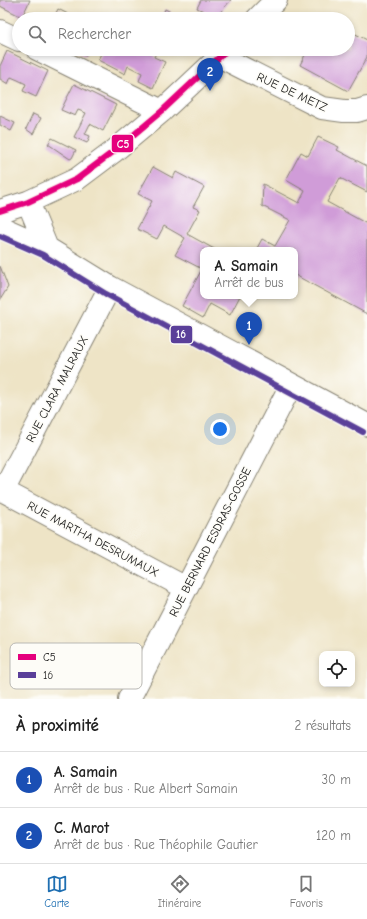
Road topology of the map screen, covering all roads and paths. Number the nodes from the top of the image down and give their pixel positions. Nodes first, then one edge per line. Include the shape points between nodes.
1 (276, 0) edge
2 (264, 12) edge
3 (0, 31) edge
4 (12, 37) edge
5 (51, 56) edge
6 (221, 56) edge
7 (229, 56) edge
8 (367, 108) edge
9 (162, 111) junction
10 (28, 202) junction
11 (0, 211) edge
12 (0, 227) edge
13 (46, 248) junction
14 (110, 287) junction
15 (291, 385) junction
16 (367, 425) edge
17 (2, 490) edge
18 (186, 588) junction
19 (142, 674) edge
20 (134, 689) edge
21 (129, 699) edge

1 - 2 street
3 - 4 street
5 - 9 street
6 - 9 street
7 - 8 street, RUE DE METZ via 322,108 344,111
9 - 10 street via 77,179
10 - 11 street
10 - 13 street
12 - 13 street
13 - 14 street
14 - 15 street
14 - 17 street, RUE CLARA MALRAUX
15 - 16 street
15 - 18 street, RUE BERNARD ESDRAS-GOSSE
17 - 18 street, RUE MARTHA DESRUMAUX
18 - 19 street, RUE BERNARD ESDRAS-GOSSE
20 - 21 street, RUE BERNARD ESDRAS-GOSSE

